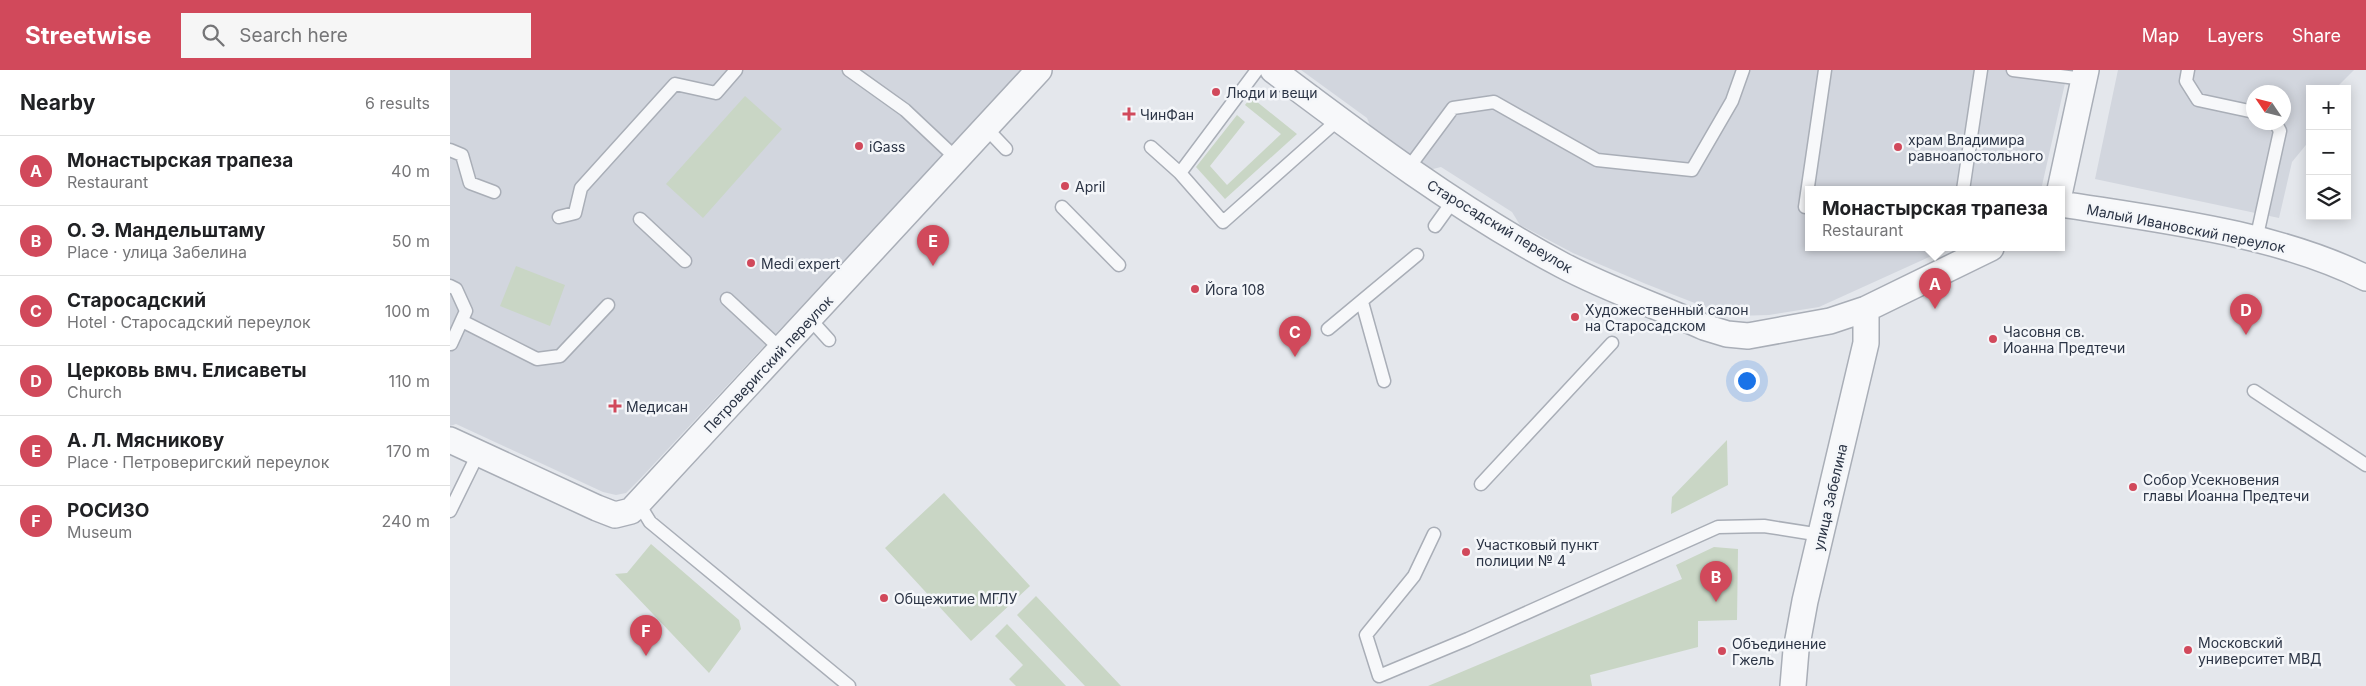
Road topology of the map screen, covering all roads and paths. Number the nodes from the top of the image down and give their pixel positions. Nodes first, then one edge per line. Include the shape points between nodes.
1 (736, 70) edge
2 (849, 70) edge
3 (1039, 70) edge
4 (1257, 70) edge
5 (1273, 70) edge
6 (1743, 70) edge
7 (1825, 70) edge
8 (1981, 70) edge
9 (2013, 70) edge
10 (2188, 70) edge
11 (2085, 75) edge
12 (2246, 110) edge
13 (1339, 119) junction
14 (986, 128) junction
15 (2279, 130) edge
16 (1151, 147) dead end
17 (1006, 149) dead end
18 (450, 150) edge
19 (957, 159) junction
20 (1407, 170) junction
21 (1180, 173) junction
22 (1808, 186) edge
23 (1963, 186) edge
24 (2061, 186) edge
25 (494, 192) dead end
26 (1453, 200) junction
27 (2065, 205) edge
28 (1062, 207) dead end
29 (559, 217) dead end
30 (640, 219) dead end
31 (1435, 226) dead end
32 (2256, 240) junction
33 (1985, 251) edge
34 (1416, 255) dead end
35 (685, 261) dead end
36 (1119, 265) dead end
37 (2366, 278) edge
38 (450, 286) edge
39 (727, 299) dead end
40 (1362, 302) junction
41 (608, 305) dead end
42 (1866, 309) junction
43 (810, 320) junction
44 (462, 321) junction
45 (1328, 329) dead end
46 (829, 340) dead end
47 (452, 344) dead end
48 (1612, 344) dead end
49 (782, 350) junction
50 (1384, 381) dead end
51 (2254, 391) dead end
52 (459, 449) edge
53 (2366, 465) edge
54 (1481, 484) dead end
55 (639, 504) junction
56 (450, 511) edge
57 (1434, 534) dead end
58 (1821, 535) junction
59 (849, 686) edge
60 (1793, 686) edge

1 - 29 lane via 716,93 675,84 581,188 575,213
2 - 19 lane via 904,110
3 - 14 street, Петроверигский переулок
4 - 21 lane
5 - 13 street, Старосадский переулок
6 - 20 lane via 1732,101 1692,170 1597,160 1494,102 1453,108
7 - 22 lane
8 - 23 lane
9 - 11 lane
10 - 12 lane via 2186,81 2198,100
11 - 24 street
13 - 20 street, Старосадский переулок
13 - 21 lane via 1223,222
14 - 17 lane
14 - 19 street, Петроверигский переулок
15 - 32 lane
16 - 21 lane
18 - 25 lane via 462,155 470,183
19 - 43 street, Петроверигский переулок
20 - 26 street, Старосадский переулок
26 - 31 lane
26 - 42 street, Старосадский переулок via 1564,266 1727,334 1748,336 1774,332 1830,321
27 - 32 street, Малый Ивановский переулок
28 - 36 lane
30 - 35 lane
32 - 37 street, Малый Ивановский переулок via 2312,255
33 - 42 street
34 - 40 lane
38 - 44 lane via 456,288 466,312
39 - 49 lane
40 - 45 lane
40 - 50 lane
41 - 44 lane via 560,356 537,359
42 - 58 street, улица Забелина via 1866,342
43 - 46 lane
43 - 49 street, Петроверигский переулок
44 - 47 lane
48 - 54 lane
49 - 55 street, Петроверигский переулок
51 - 53 lane
52 - 55 street, Петроверигский переулок via 615,515 631,511
52 - 56 lane
55 - 59 lane via 650,522
57 - 58 lane via 1414,576 1366,636 1379,676 1718,527 1764,526
58 - 60 street, улица Забелина via 1805,601

